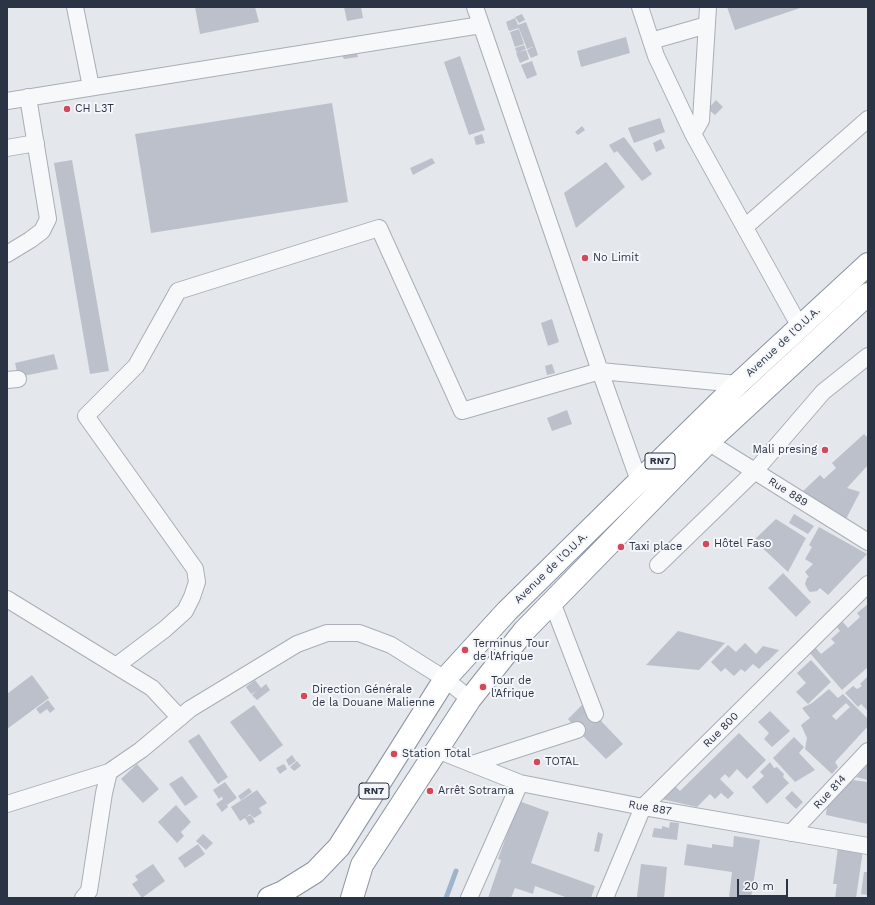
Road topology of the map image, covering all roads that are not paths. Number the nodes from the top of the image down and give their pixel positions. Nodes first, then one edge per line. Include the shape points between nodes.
1 (76, 7) edge
2 (475, 7) edge
3 (640, 7) edge
4 (708, 7) edge
5 (481, 25) junction
6 (707, 25) junction
7 (651, 41) junction
8 (91, 87) junction
9 (28, 97) junction
10 (7, 101) edge
11 (868, 119) edge
12 (692, 134) junction
13 (36, 143) junction
14 (7, 148) edge
15 (745, 227) junction
16 (7, 254) edge
17 (868, 264) edge
18 (868, 294) edge
19 (800, 327) junction
20 (868, 356) edge
21 (600, 371) junction
22 (738, 384) junction
23 (708, 442) junction
24 (755, 471) junction
25 (639, 481) junction
26 (868, 542) edge
27 (658, 565) dead end
28 (868, 584) edge
29 (7, 599) edge
30 (552, 602) junction
31 (116, 666) junction
32 (445, 679) junction
33 (470, 699) junction
34 (594, 714) dead end
35 (180, 718) junction
36 (577, 730) tunnel mouth
37 (437, 750) junction
38 (868, 751) edge
39 (472, 764) junction
40 (109, 772) junction
41 (520, 783) junction
42 (7, 804) edge
43 (644, 807) junction
44 (791, 833) junction
45 (868, 846) edge
46 (83, 898) edge
47 (269, 898) edge
48 (352, 898) edge
49 (469, 898) edge
50 (604, 898) edge

1 - 8 street
2 - 5 street
3 - 7 street
4 - 6 street
5 - 8 street
5 - 21 street
6 - 7 street
6 - 12 street via 701,120
7 - 12 street
8 - 9 street
9 - 10 street
9 - 13 street
11 - 15 street
12 - 15 street
13 - 14 street
13 - 16 street via 48,219 42,231
15 - 19 street
17 - 19 highway, Avenue de l'O.U.A. / RN7
18 - 23 highway, Avenue de l'O.U.A. / RN7
19 - 22 highway, Avenue de l'O.U.A. / RN7
20 - 24 street via 823,392
21 - 22 street
21 - 25 street
21 - 31 street via 462,411 379,228 178,291 136,366 86,416 195,569 197,582 184,611 165,629
22 - 25 highway, Avenue de l'O.U.A. / RN7
23 - 24 street, Rue 889
23 - 30 highway, Avenue de l'O.U.A. / RN7
24 - 26 street, Rue 889
24 - 27 street
25 - 32 highway, Avenue de l'O.U.A. / RN7 via 507,611
28 - 43 street, Rue 800
29 - 31 street
30 - 33 highway, Avenue de l'O.U.A. / RN7 via 524,631
30 - 34 street
31 - 35 street via 152,688
32 - 33 street
32 - 35 street via 385,642 359,633 327,633 297,644 190,709
32 - 47 highway, Avenue de l'O.U.A. / RN7 via 339,847 315,872
33 - 37 highway, Avenue de l'O.U.A. / RN7
35 - 40 street
36 - 39 street
37 - 39 street, Rue 887
37 - 48 highway, Avenue de l'O.U.A. / RN7 via 362,865
38 - 44 street, Rue 814
39 - 41 street, Rue 887
40 - 42 street
40 - 46 street via 89,891
41 - 43 street, Rue 887
41 - 49 street
43 - 44 street, Rue 887
43 - 50 street, Rue 800
44 - 45 street, Rue 887

